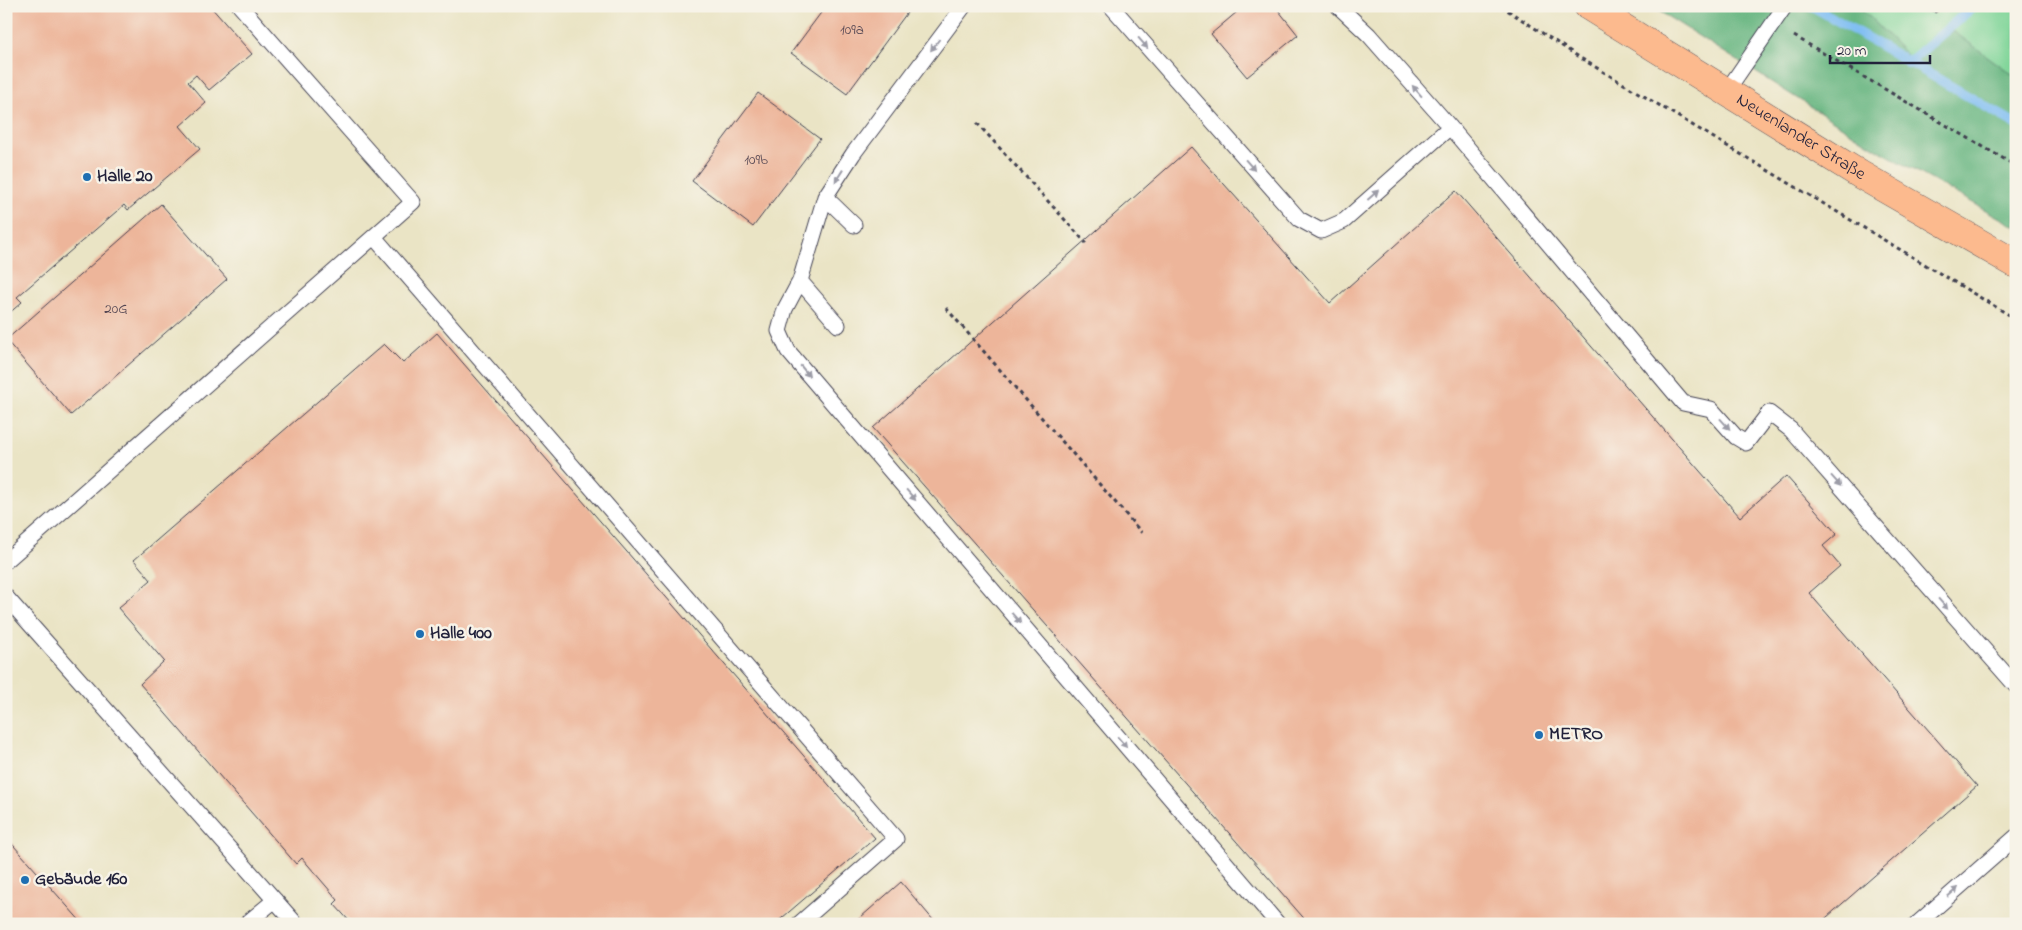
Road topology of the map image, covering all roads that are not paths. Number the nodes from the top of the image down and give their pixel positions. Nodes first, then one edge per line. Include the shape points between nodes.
1 (240, 6) edge
2 (964, 6) edge
3 (1111, 6) edge
4 (1338, 6) edge
5 (1588, 6) edge
6 (1785, 6) edge
7 (1726, 92) junction
8 (1450, 127) junction
9 (825, 198) junction
10 (854, 225) dead end
11 (374, 237) junction
12 (2016, 264) edge
13 (800, 281) junction
14 (838, 325) dead end
15 (6, 561) edge
16 (6, 597) edge
17 (2016, 686) edge
18 (2016, 837) edge
19 (275, 900) junction
20 (246, 924) edge
21 (296, 924) edge
22 (800, 924) edge
23 (1278, 924) edge
24 (1917, 924) edge

1 - 11 lane via 413,202
2 -> 9 lane via 853,154
3 -> 8 lane via 1299,219 1321,231 1344,221
8 -> 4 lane via 1369,35
5 - 7 main road, Neuenlander Straße
6 - 7 lane
7 - 12 main road, Neuenlander Straße via 1861,175
8 -> 17 lane via 1683,403 1711,409 1736,437 1746,443 1769,413 1791,430
9 - 10 lane
9 - 13 lane
11 - 15 lane
11 - 22 lane via 896,839
13 - 14 lane
13 -> 23 lane via 785,309 779,331 788,351
16 - 19 lane
24 -> 18 lane
19 - 20 lane
19 - 21 lane

